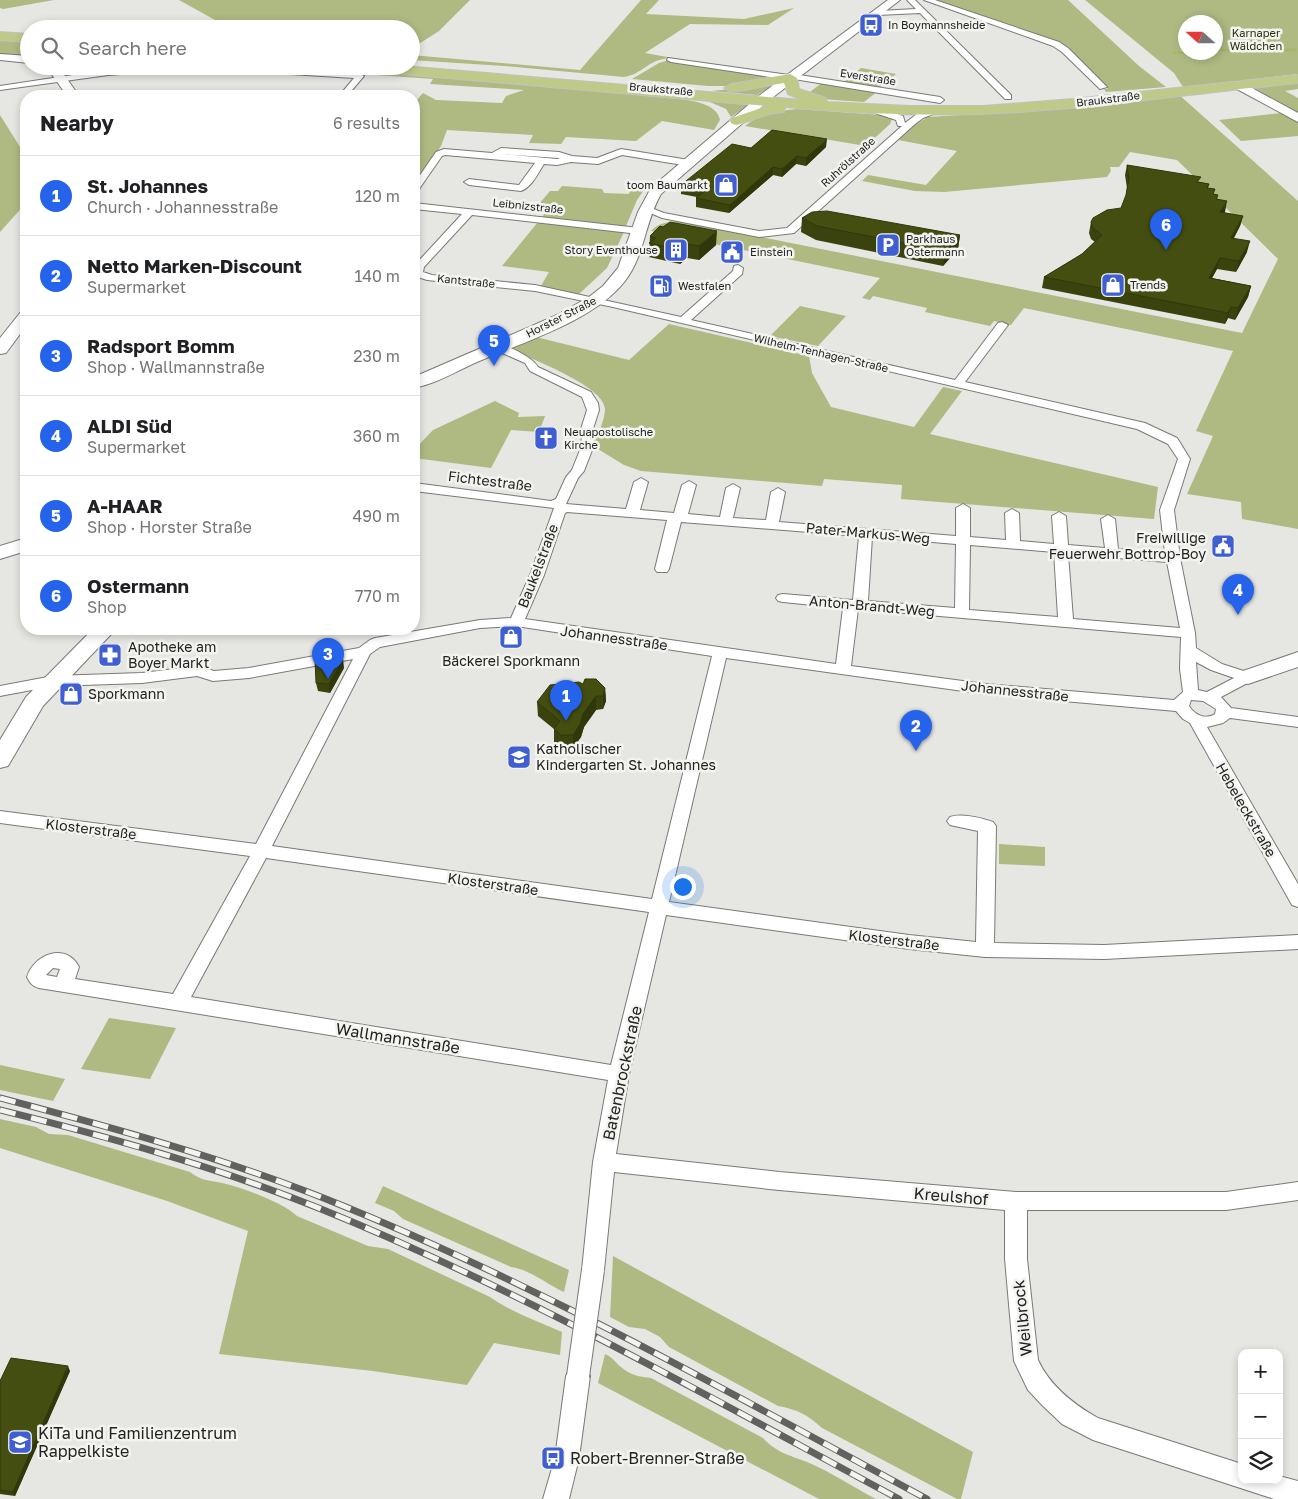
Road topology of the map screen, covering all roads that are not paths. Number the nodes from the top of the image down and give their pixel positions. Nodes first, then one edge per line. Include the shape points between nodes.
1 (895, 0) edge
2 (911, 0) edge
3 (928, 0) edge
4 (941, 4) junction
5 (919, 10) junction
6 (878, 13) junction
7 (0, 31) edge
8 (20, 33) edge
9 (0, 36) edge
10 (20, 37) edge
11 (0, 57) edge
12 (20, 59) edge
13 (671, 60) dead end
14 (420, 68) edge
15 (420, 71) edge
16 (1298, 74) edge
17 (58, 75) edge
18 (94, 75) edge
19 (342, 75) edge
20 (791, 77) junction
21 (60, 79) junction
22 (1298, 79) edge
23 (1239, 84) junction
24 (1104, 87) dead end
25 (0, 88) edge
26 (68, 90) edge
27 (348, 90) edge
28 (668, 91) junction
29 (1008, 97) dead end
30 (762, 99) junction
31 (830, 105) junction
32 (931, 107) junction
33 (875, 110) junction
34 (729, 115) junction
35 (1298, 118) edge
36 (900, 124) junction
37 (724, 133) joint
38 (494, 156) junction
39 (571, 159) junction
40 (541, 161) junction
41 (689, 162) junction
42 (420, 181) edge
43 (469, 182) dead end
44 (420, 207) edge
45 (646, 209) junction
46 (470, 212) junction
47 (676, 217) junction
48 (640, 228) junction
49 (778, 233) junction
50 (420, 265) edge
51 (738, 268) dead end
52 (420, 274) edge
53 (596, 300) junction
54 (683, 322) junction
55 (20, 324) edge
56 (1002, 325) dead end
57 (497, 347) junction
58 (0, 349) edge
59 (420, 380) edge
60 (958, 384) junction
61 (641, 482) dead end
62 (688, 485) dead end
63 (734, 488) dead end
64 (420, 489) edge
65 (778, 492) dead end
66 (561, 505) junction
67 (964, 508) dead end
68 (632, 513) junction
69 (1012, 513) dead end
70 (1059, 516) dead end
71 (677, 517) junction
72 (1108, 519) dead end
73 (726, 521) junction
74 (772, 524) junction
75 (866, 533) junction
76 (963, 541) junction
77 (1012, 545) junction
78 (20, 546) edge
79 (1061, 549) junction
80 (0, 553) edge
81 (1112, 553) junction
82 (1173, 558) junction
83 (662, 569) dead end
84 (783, 598) dead end
85 (855, 604) junction
86 (962, 614) junction
87 (516, 622) junction
88 (1066, 622) junction
89 (1188, 633) junction
90 (99, 635) edge
91 (419, 635) edge
92 (420, 635) edge
93 (1188, 649) junction
94 (364, 652) junction
95 (720, 653) junction
96 (1298, 659) edge
97 (843, 670) junction
98 (1248, 677) junction
99 (53, 682) junction
100 (0, 691) edge
101 (1209, 697) junction
102 (1186, 701) junction
103 (1224, 712) junction
104 (329, 719) joint
105 (1197, 720) junction
106 (1298, 722) edge
107 (0, 760) edge
108 (0, 817) edge
109 (956, 820) dead end
110 (261, 851) junction
111 (1298, 900) edge
112 (660, 908) junction
113 (1298, 942) edge
114 (985, 950) junction
115 (64, 985) dead end
116 (178, 1002) junction
117 (619, 1074) junction
118 (604, 1162) junction
119 (1298, 1191) edge
120 (1016, 1201) junction
121 (593, 1270) joint
122 (578, 1376) joint
123 (1238, 1476) edge
124 (1266, 1484) edge
125 (1298, 1494) edge
126 (556, 1499) edge

1 - 6 main road
2 - 5 street
3 - 4 street
4 - 5 street
4 - 24 street via 1056,44
5 - 6 street
5 - 29 street
6 - 20 main road
7 - 8 main road
9 - 10 main road
11 - 12 main road
13 - 20 street
14 - 28 main road, Braukstraße
15 - 28 main road, Braukstraße
16 - 32 main road, Braukstraße via 1055,101
17 - 21 main road
18 - 21 street
19 - 27 street via 360,76
20 - 28 main road via 732,88
20 - 30 main road
20 - 31 main road via 793,91
20 - 32 street, Everstraße
21 - 25 street
21 - 26 main road
22 - 23 main road, Braukstraße
23 - 32 main road, Braukstraße via 1068,104
23 - 35 main road
28 - 30 main road, Braukstraße
28 - 34 main road via 707,102
30 - 31 main road, Braukstraße
30 - 34 main road
31 - 32 main road, Braukstraße
31 - 33 main road, Braukstraße
31 - 34 main road
32 - 33 main road, Braukstraße
32 - 36 street
32 - 49 street, Ruhrölstraße via 790,231
33 - 36 street, Braukstraße via 896,115
34 - 37 main road
36 - 49 street, Ruhrölstraße
37 - 41 main road, Horster Straße
38 - 39 street via 501,151 559,155
38 - 40 street
38 - 42 street via 444,152 439,154
39 - 40 street
39 - 41 street via 598,160 621,152
40 - 43 street via 521,188
41 - 45 main road, Horster Straße via 656,191
44 - 46 street, Leibnizstraße
45 - 47 street, Ruhrölstraße
45 - 48 main road, Horster Straße
45 - 49 street
46 - 48 street, Leibnizstraße
46 - 50 street, Kantstraße
47 - 48 street, Ruhrölstraße
47 - 49 street, Ruhrölstraße via 759,234
48 - 53 main road, Horster Straße via 621,276
51 - 54 street via 738,272
52 - 53 street, Kantstraße via 535,288
53 - 54 street, Wilhelm-Tenhagen-Straße
53 - 57 main road, Horster Straße
54 - 60 street, Wilhelm-Tenhagen-Straße
55 - 58 main road
56 - 60 street
57 - 59 main road, Horster Straße
57 - 66 street, Baukelstraße via 529,361 534,369 587,395 592,403 587,429 588,445
60 - 82 street, Wilhelm-Tenhagen-Straße via 1141,426 1173,441 1184,459 1168,510
61 - 68 street
62 - 71 street
63 - 73 street
64 - 66 street, Fichtestraße
65 - 74 street
66 - 68 street, Pater-Markus-Weg
66 - 87 street, Baukelstraße via 537,575
67 - 76 street
68 - 71 street, Pater-Markus-Weg
69 - 77 street
70 - 79 street
71 - 73 street, Pater-Markus-Weg
71 - 83 street
72 - 81 street
73 - 74 street, Pater-Markus-Weg
74 - 75 street, Pater-Markus-Weg
75 - 76 street, Pater-Markus-Weg
75 - 85 street
76 - 77 street, Pater-Markus-Weg
76 - 86 street
77 - 79 street, Pater-Markus-Weg
78 - 80 main road
79 - 81 street, Pater-Markus-Weg
79 - 88 street
81 - 82 street, Pater-Markus-Weg
82 - 89 street, Wilhelm-Tenhagen-Straße
84 - 85 street, Anton-Brandt-Weg
85 - 86 street, Anton-Brandt-Weg
85 - 97 street
86 - 88 street, Anton-Brandt-Weg
87 - 92 street, Johannesstraße via 480,624
87 - 95 street, Johannesstraße
88 - 89 street, Anton-Brandt-Weg
89 - 93 street, Wilhelm-Tenhagen-Straße
90 - 99 main road
91 - 94 street, Johannesstraße via 375,643
93 - 98 street via 1218,669
93 - 102 street, Wilhelm-Tenhagen-Straße
94 - 99 street, Johannesstraße via 249,673 213,676 198,671 142,678
94 - 104 street
95 - 97 street, Johannesstraße
95 - 112 street, Batenbrockstraße
96 - 98 main road
97 - 102 street, Johannesstraße via 1004,692
98 - 101 street
99 - 100 street, Johannesstraße
99 - 107 main road via 34,702
101 - 102 street, Johannesstraße
101 - 103 street via 1222,706
102 - 105 street via 1188,716
103 - 105 street via 1215,721
103 - 106 street
104 - 110 street
105 - 111 street, Hebeleckstraße
108 - 110 street, Klosterstraße
109 - 114 street via 987,826
110 - 112 street, Klosterstraße
110 - 116 street
112 - 114 street, Klosterstraße via 918,944
112 - 117 street, Batenbrockstraße
113 - 114 street, Klosterstraße via 1137,950
115 - 116 street, Wallmannstraße
116 - 117 street, Wallmannstraße
117 - 118 street, Batenbrockstraße
118 - 120 street, Kreulshof via 778,1181
118 - 121 street, Batenbrockstraße
119 - 120 street, Kreulshof via 1226,1201
120 - 123 street, Weilbrock via 1016,1258 1026,1361 1036,1382 1071,1416 1093,1428
121 - 122 street, Batenbrockstraße, bridge
122 - 126 street, Batenbrockstraße via 567,1458
124 - 125 street

